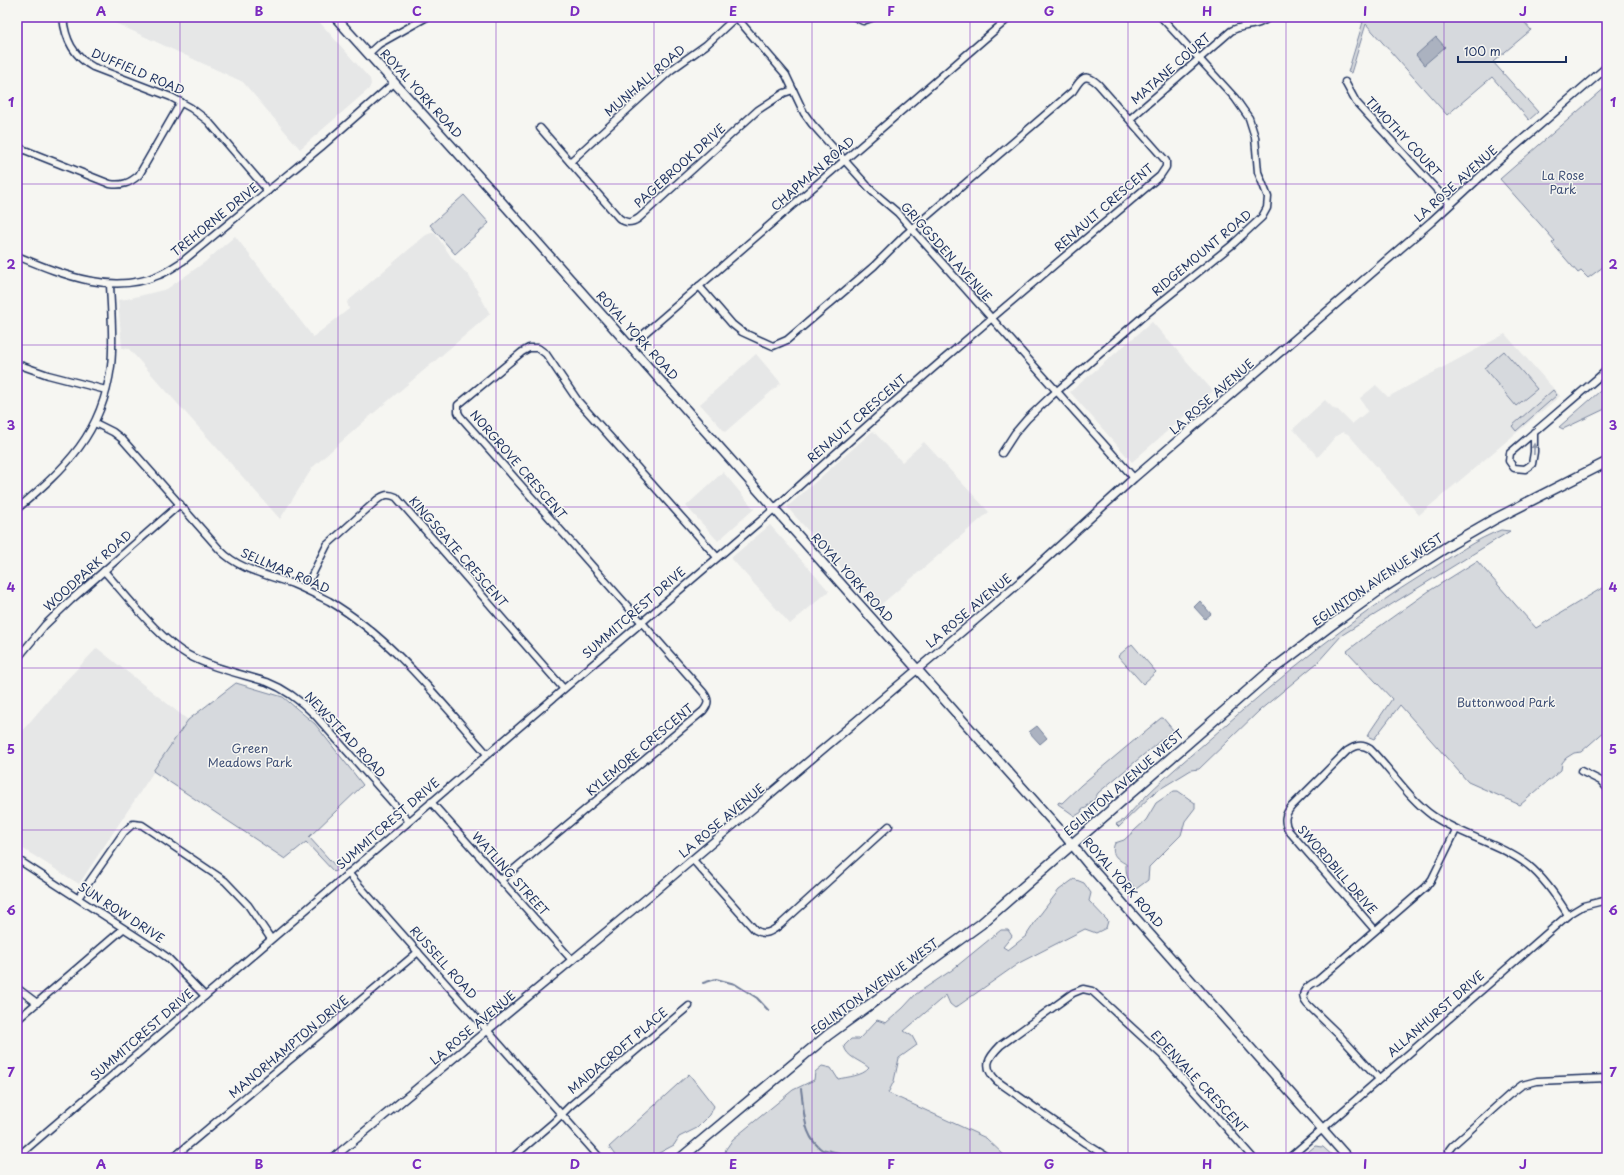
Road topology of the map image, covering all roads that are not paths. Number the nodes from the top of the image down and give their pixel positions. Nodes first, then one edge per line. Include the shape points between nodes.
1 (63, 17) edge
2 (335, 17) edge
3 (427, 17) edge
4 (736, 17) edge
5 (855, 17) edge
6 (874, 17) edge
7 (1010, 17) edge
8 (1161, 17) edge
9 (1269, 17) edge
10 (368, 54) junction
11 (1199, 59) junction
12 (1607, 67) edge
13 (1345, 82) dead end
14 (394, 83) junction
15 (793, 90) junction
16 (181, 102) junction
17 (1130, 119) junction
18 (540, 128) dead end
19 (17, 147) edge
20 (844, 160) junction
21 (570, 162) junction
22 (268, 191) junction
23 (1450, 204) junction
24 (912, 229) junction
25 (17, 256) edge
26 (110, 284) junction
27 (699, 286) junction
28 (992, 319) junction
29 (630, 346) junction
30 (17, 364) edge
31 (1607, 370) edge
32 (106, 390) junction
33 (1056, 392) junction
34 (95, 423) junction
35 (1534, 432) junction
36 (1002, 453) dead end
37 (1607, 462) edge
38 (1134, 478) junction
39 (180, 504) junction
40 (18, 507) edge
41 (774, 508) junction
42 (717, 557) junction
43 (104, 570) junction
44 (304, 589) junction
45 (641, 621) junction
46 (17, 659) edge
47 (917, 670) junction
48 (563, 688) junction
49 (486, 754) junction
50 (1581, 771) dead end
51 (1607, 788) edge
52 (431, 802) junction
53 (408, 820) junction
54 (889, 826) dead end
55 (1456, 830) junction
56 (1072, 844) junction
57 (17, 859) edge
58 (692, 860) junction
59 (348, 873) junction
60 (502, 880) junction
61 (78, 898) junction
62 (1607, 900) edge
63 (1568, 915) junction
64 (123, 929) junction
65 (1375, 930) junction
66 (271, 939) junction
67 (418, 952) junction
68 (572, 960) junction
69 (17, 988) edge
70 (205, 996) junction
71 (37, 1003) junction
72 (689, 1006) dead end
73 (17, 1020) edge
74 (488, 1030) junction
75 (1607, 1078) edge
76 (1378, 1079) junction
77 (563, 1114) junction
78 (1322, 1128) junction
79 (17, 1156) edge
80 (173, 1158) edge
81 (333, 1158) edge
82 (512, 1158) edge
83 (600, 1158) edge
84 (681, 1158) edge
85 (1109, 1158) edge
86 (1253, 1158) edge
87 (1289, 1158) edge
88 (1348, 1158) edge
89 (1450, 1158) edge

1 - 16 street, DUFFIELD ROAD via 68,42 83,61
2 - 10 main road, ROYAL YORK ROAD
3 - 10 street via 379,44
4 - 15 street, GRIGGSDEN AVENUE via 786,75
4 - 21 street, MUNHALL ROAD via 706,45 671,70
5 - 6 street via 863,21
7 - 20 street, CHAPMAN ROAD
8 - 11 street, RIDGEMOUNT ROAD
9 - 11 street, MATANE COURT via 1259,23 1235,29
10 - 14 main road, ROYAL YORK ROAD
11 - 17 street, MATANE COURT
11 - 33 street, RIDGEMOUNT ROAD via 1235,98 1249,118 1255,137 1258,172 1268,196 1267,208 1262,217 1232,245 1140,319
12 - 23 street, LA ROSE AVENUE
13 - 23 street, TIMOTHY COURT via 1356,102
14 - 22 street, TREHORNE DRIVE
14 - 29 main road, ROYAL YORK ROAD
15 - 20 street, GRIGGSDEN AVENUE via 804,113
15 - 21 street, PAGEBROOK DRIVE via 758,110 630,223 622,221
16 - 19 street via 139,175 125,184 110,184
16 - 22 street, DUFFIELD ROAD via 208,121
17 - 24 street, RENAULT CRESCENT via 1094,80 1087,77 1082,79 1073,91
17 - 28 street, RENAULT CRESCENT via 1166,161 1166,167 1160,176
18 - 21 street, PAGEBROOK DRIVE
20 - 24 street, GRIGGSDEN AVENUE
20 - 27 street, CHAPMAN ROAD
22 - 26 street, TREHORNE DRIVE via 182,261 158,276
23 - 38 street, LA ROSE AVENUE
24 - 27 street, RENAULT CRESCENT via 864,275 781,344 773,346 737,328
24 - 28 street, GRIGGSDEN AVENUE
25 - 26 street, TREHORNE DRIVE via 68,276
26 - 32 street via 111,366
27 - 29 street, CHAPMAN ROAD
28 - 33 street, GRIGGSDEN AVENUE
28 - 41 street, RENAULT CRESCENT
29 - 41 main road, ROYAL YORK ROAD
30 - 32 street
31 - 35 street
32 - 34 street
33 - 36 street, RIDGEMOUNT ROAD via 1027,419
33 - 38 street, GRIGGSDEN AVENUE
34 - 39 street, SELLMAR ROAD via 122,439
34 - 40 street via 66,465
35 -> 35 street via 1510,453 1509,461 1512,467 1518,470 1530,466 1534,459
37 - 56 main road, EGLINTON AVENUE WEST via 1507,512 1380,589 1268,673
38 - 47 street, LA ROSE AVENUE via 1021,581
39 - 43 street, WOODPARK ROAD
39 - 44 street, SELLMAR ROAD via 230,559 246,568
41 - 42 street, SUMMITCREST DRIVE
41 - 47 main road, ROYAL YORK ROAD
42 - 45 street, SUMMITCREST DRIVE
42 - 45 street, NORGROVE CRESCENT via 578,401 550,358 538,348 525,349 461,403 457,408 460,416
43 - 46 street, WOODPARK ROAD via 45,625
43 - 53 street, NEWSTEAD ROAD via 161,634 187,655 201,662 276,686 302,703
44 - 48 street, KINGSGATE CRESCENT via 327,544 377,500 392,495
44 - 49 street, SELLMAR ROAD via 350,615 385,643 420,678
45 - 48 street, SUMMITCREST DRIVE
45 - 60 street, KYLEMORE CRESCENT via 703,692 708,701 707,707
47 - 56 main road, ROYAL YORK ROAD
47 - 58 street, LA ROSE AVENUE
48 - 49 street, SUMMITCREST DRIVE
49 - 52 street, SUMMITCREST DRIVE
50 - 51 street via 1601,781
52 - 53 street, SUMMITCREST DRIVE
52 - 60 street, WATLING STREET
53 - 59 street, SUMMITCREST DRIVE
54 - 58 street via 780,925 764,934 754,930
55 - 63 street, SWORDBILL DRIVE via 1502,850 1528,865 1548,886
55 - 65 street via 1426,887
55 - 65 street, SWORDBILL DRIVE via 1426,810 1370,749 1362,746 1347,751 1288,810 1284,820 1285,826
56 - 78 main road, ROYAL YORK ROAD
56 - 84 main road, EGLINTON AVENUE WEST via 981,924 828,1035
57 - 61 street, SUN ROW DRIVE
58 - 68 street, LA ROSE AVENUE
59 - 66 street, SUMMITCREST DRIVE
59 - 67 street, RUSSELL ROAD
60 - 68 street, WATLING STREET
61 - 64 street, SUN ROW DRIVE
61 - 66 street via 124,832 133,824 142,825 225,881 248,905
62 - 63 street, ALLANHURST DRIVE via 1583,906
63 - 76 street, ALLANHURST DRIVE
64 - 70 street, SUN ROW DRIVE via 168,958
64 - 71 street
65 - 76 street via 1306,988 1303,998
66 - 70 street, SUMMITCREST DRIVE
67 - 74 street, RUSSELL ROAD
67 - 80 street, MANORHAMPTON DRIVE
68 - 74 street, LA ROSE AVENUE
69 - 71 street
70 - 79 street, SUMMITCREST DRIVE
71 - 73 street
72 - 77 street, MAIDACROFT PLACE
74 - 77 street, RUSSELL ROAD
74 - 81 street, LA ROSE AVENUE
75 - 89 street via 1537,1081 1522,1085 1452,1146 1449,1150
76 - 78 street, ALLANHURST DRIVE
77 - 82 street, MAIDACROFT PLACE
77 - 83 street, RUSSELL ROAD
78 - 87 street, ALLANHURST DRIVE
78 - 88 main road, ROYAL YORK ROAD
85 - 86 street, EDENVALE CRESCENT via 998,1080 988,1070 987,1065 991,1055 1001,1045 1073,993 1083,989 1092,991 1162,1055

